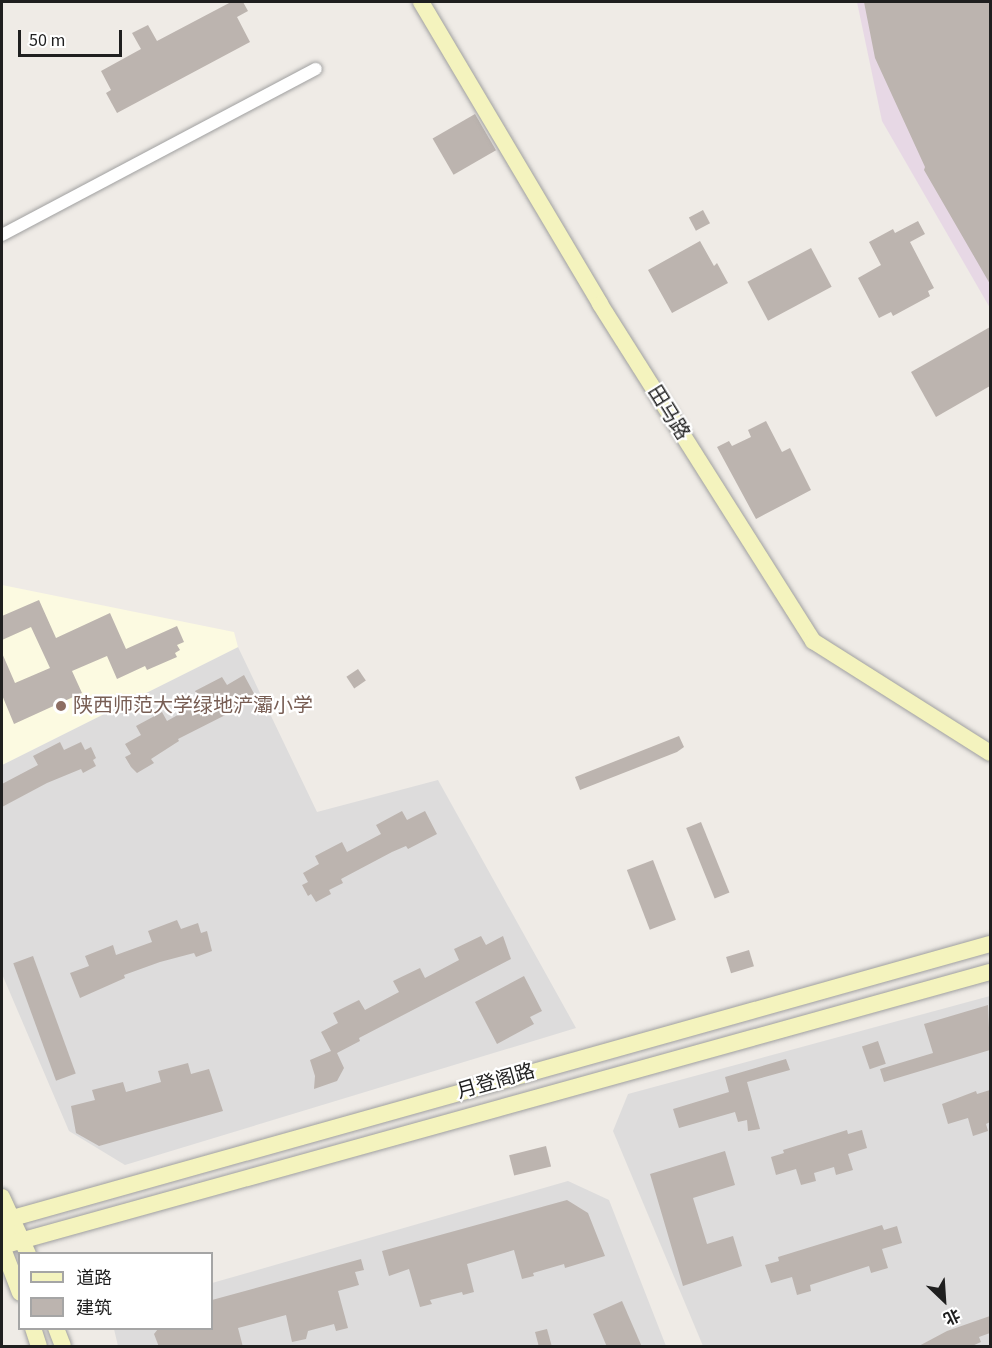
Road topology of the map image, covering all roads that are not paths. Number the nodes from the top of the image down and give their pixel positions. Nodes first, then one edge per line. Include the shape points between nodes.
1 (421, 2) edge
2 (316, 69) dead end
3 (2, 235) edge
4 (990, 753) edge
5 (990, 944) edge
6 (990, 972) edge
7 (2, 1197) edge
8 (6, 1220) edge
9 (2, 1246) edge
10 (26, 1248) edge
11 (18, 1288) edge
12 (33, 1330) edge
13 (56, 1330) edge
14 (39, 1347) edge
15 (63, 1347) edge

1 - 4 main road, 田马路 via 600,304 813,641
2 - 3 street
5 - 8 main road, 月登阁路
6 - 10 main road, 月登阁路
7 - 8 main road
8 - 9 main road
8 - 10 main road
9 - 10 main road, 月登阁路
9 - 11 main road
12 - 14 main road
13 - 15 main road

